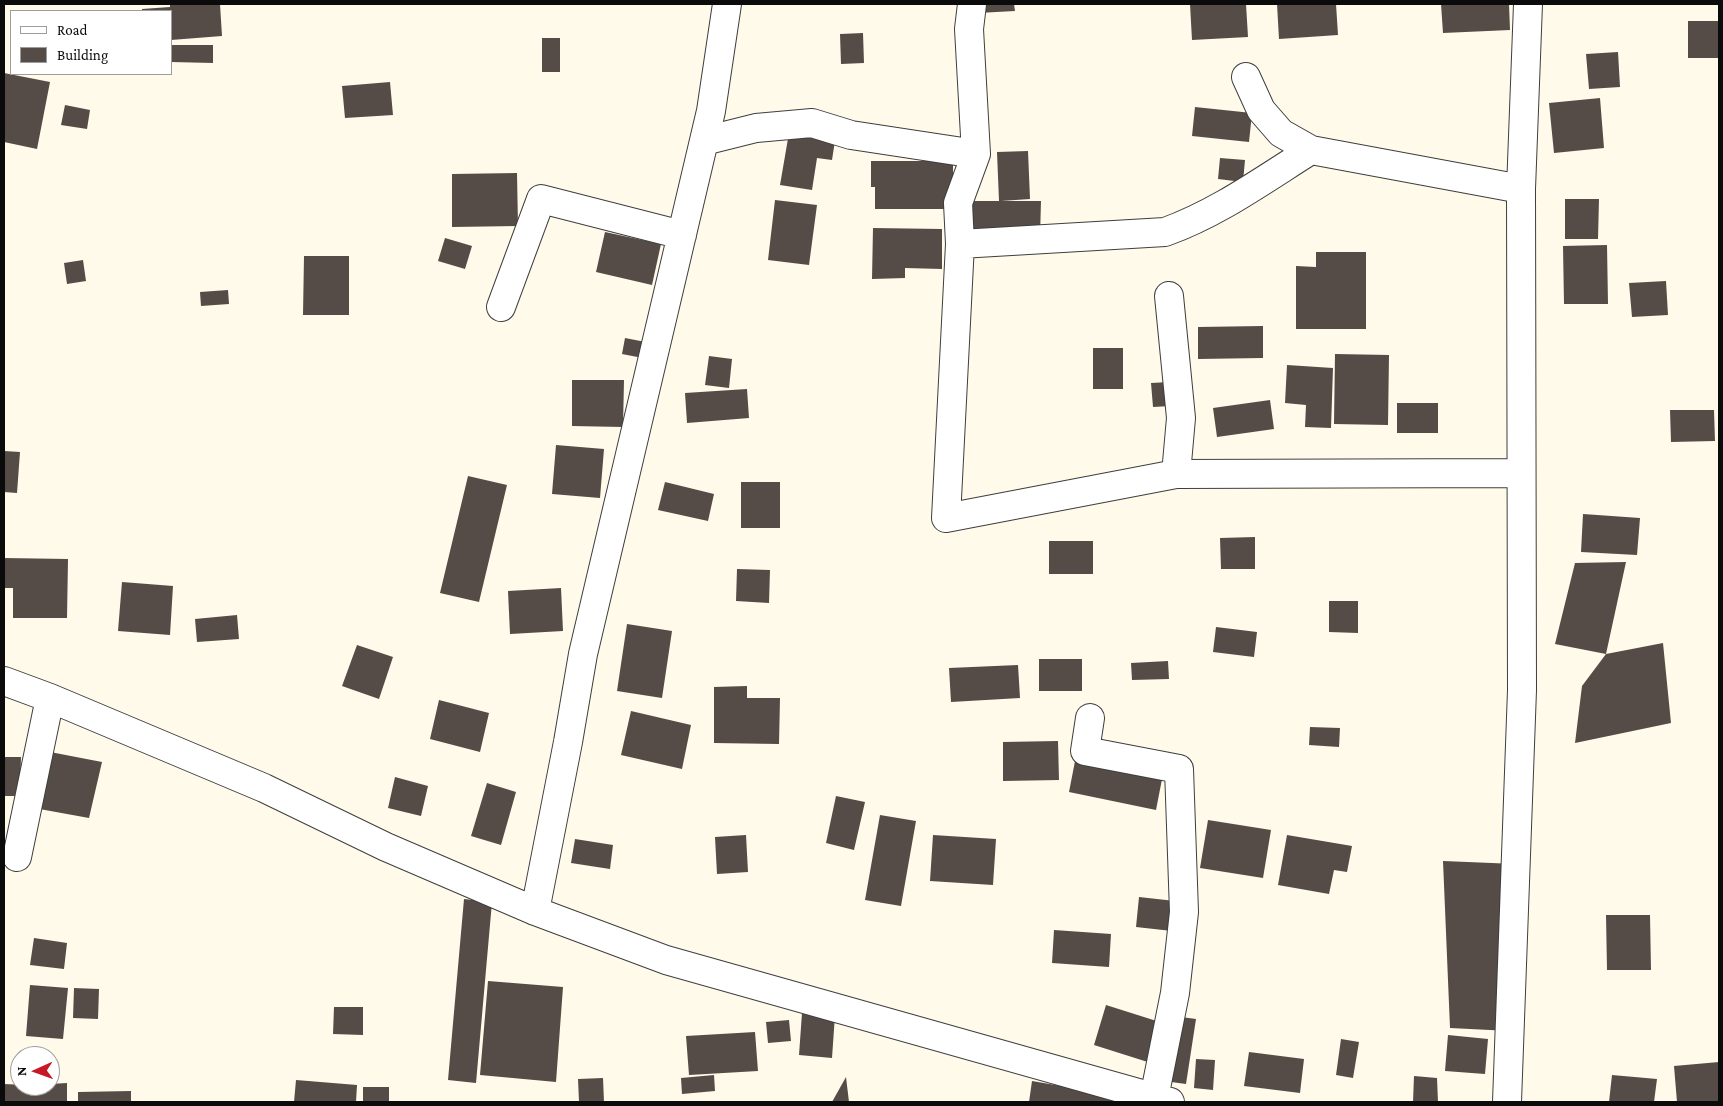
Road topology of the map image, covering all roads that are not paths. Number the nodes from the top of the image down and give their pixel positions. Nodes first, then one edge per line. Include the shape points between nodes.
1 (727, 4) edge
2 (972, 4) edge
3 (1528, 4) edge
4 (1246, 77) dead end
5 (704, 141) junction
6 (1311, 150) junction
7 (976, 154) junction
8 (1521, 189) junction
9 (682, 235) junction
10 (960, 244) junction
11 (1169, 296) dead end
12 (501, 307) dead end
13 (1521, 473) junction
14 (1176, 474) junction
15 (4, 681) edge
16 (50, 698) junction
17 (1090, 718) dead end
18 (17, 856) dead end
19 (535, 911) junction
20 (1162, 1100) edge
21 (1507, 1102) edge

1 - 5 street
2 - 7 street via 969,29
3 - 8 street
4 - 6 street via 1261,110 1281,134
5 - 7 street via 756,128 812,123 851,135
5 - 9 street
6 - 8 street
6 - 10 street via 1219,208 1165,232
7 - 10 street via 958,203
8 - 13 street
9 - 12 street via 541,199
9 - 19 street via 583,654
10 - 14 street via 946,518
11 - 14 street via 1182,418
13 - 14 street
13 - 21 street via 1522,690
15 - 16 street
16 - 18 street
16 - 19 street via 264,788 386,847
17 - 20 street via 1086,751 1179,769 1184,912
19 - 20 street via 666,960

